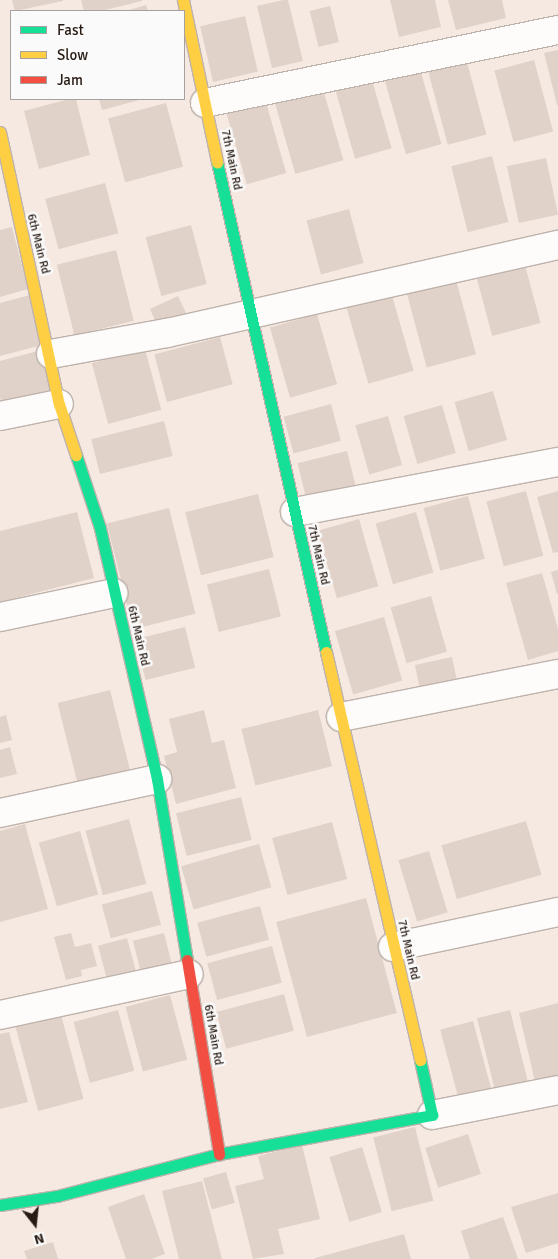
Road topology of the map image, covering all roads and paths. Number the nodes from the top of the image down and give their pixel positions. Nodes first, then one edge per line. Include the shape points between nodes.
1 (183, 0) edge
2 (558, 30) edge
3 (205, 103) junction
4 (0, 132) edge
5 (6, 199) edge
6 (558, 245) edge
7 (249, 313) junction
8 (51, 354) junction
9 (59, 404) junction
10 (0, 416) edge
11 (558, 462) edge
12 (294, 512) junction
13 (114, 593) junction
14 (0, 617) edge
15 (558, 674) edge
16 (341, 717) junction
17 (157, 779) junction
18 (0, 813) edge
19 (558, 912) edge
20 (393, 947) junction
21 (189, 974) junction
22 (0, 1015) edge
23 (558, 1090) edge
24 (432, 1115) junction
25 (219, 1154) junction
26 (0, 1206) edge

1 - 3 street, 7th Main Rd
2 - 3 street
3 - 7 street, 7th Main Rd
4 - 5 street, 6th Main Rd
5 - 8 street, 6th Main Rd
6 - 7 street
7 - 8 street via 167,333
7 - 12 street, 7th Main Rd
8 - 9 street, 6th Main Rd
9 - 10 street
9 - 13 street, 6th Main Rd via 100,528
11 - 12 street
12 - 16 street, 7th Main Rd
13 - 14 street
13 - 17 street, 6th Main Rd
15 - 16 street
16 - 20 street, 7th Main Rd
17 - 18 street
17 - 21 street, 6th Main Rd
19 - 20 street
20 - 24 street, 7th Main Rd
21 - 22 street
21 - 25 street, 6th Main Rd
23 - 24 street
24 - 25 street
25 - 26 street via 57,1196

